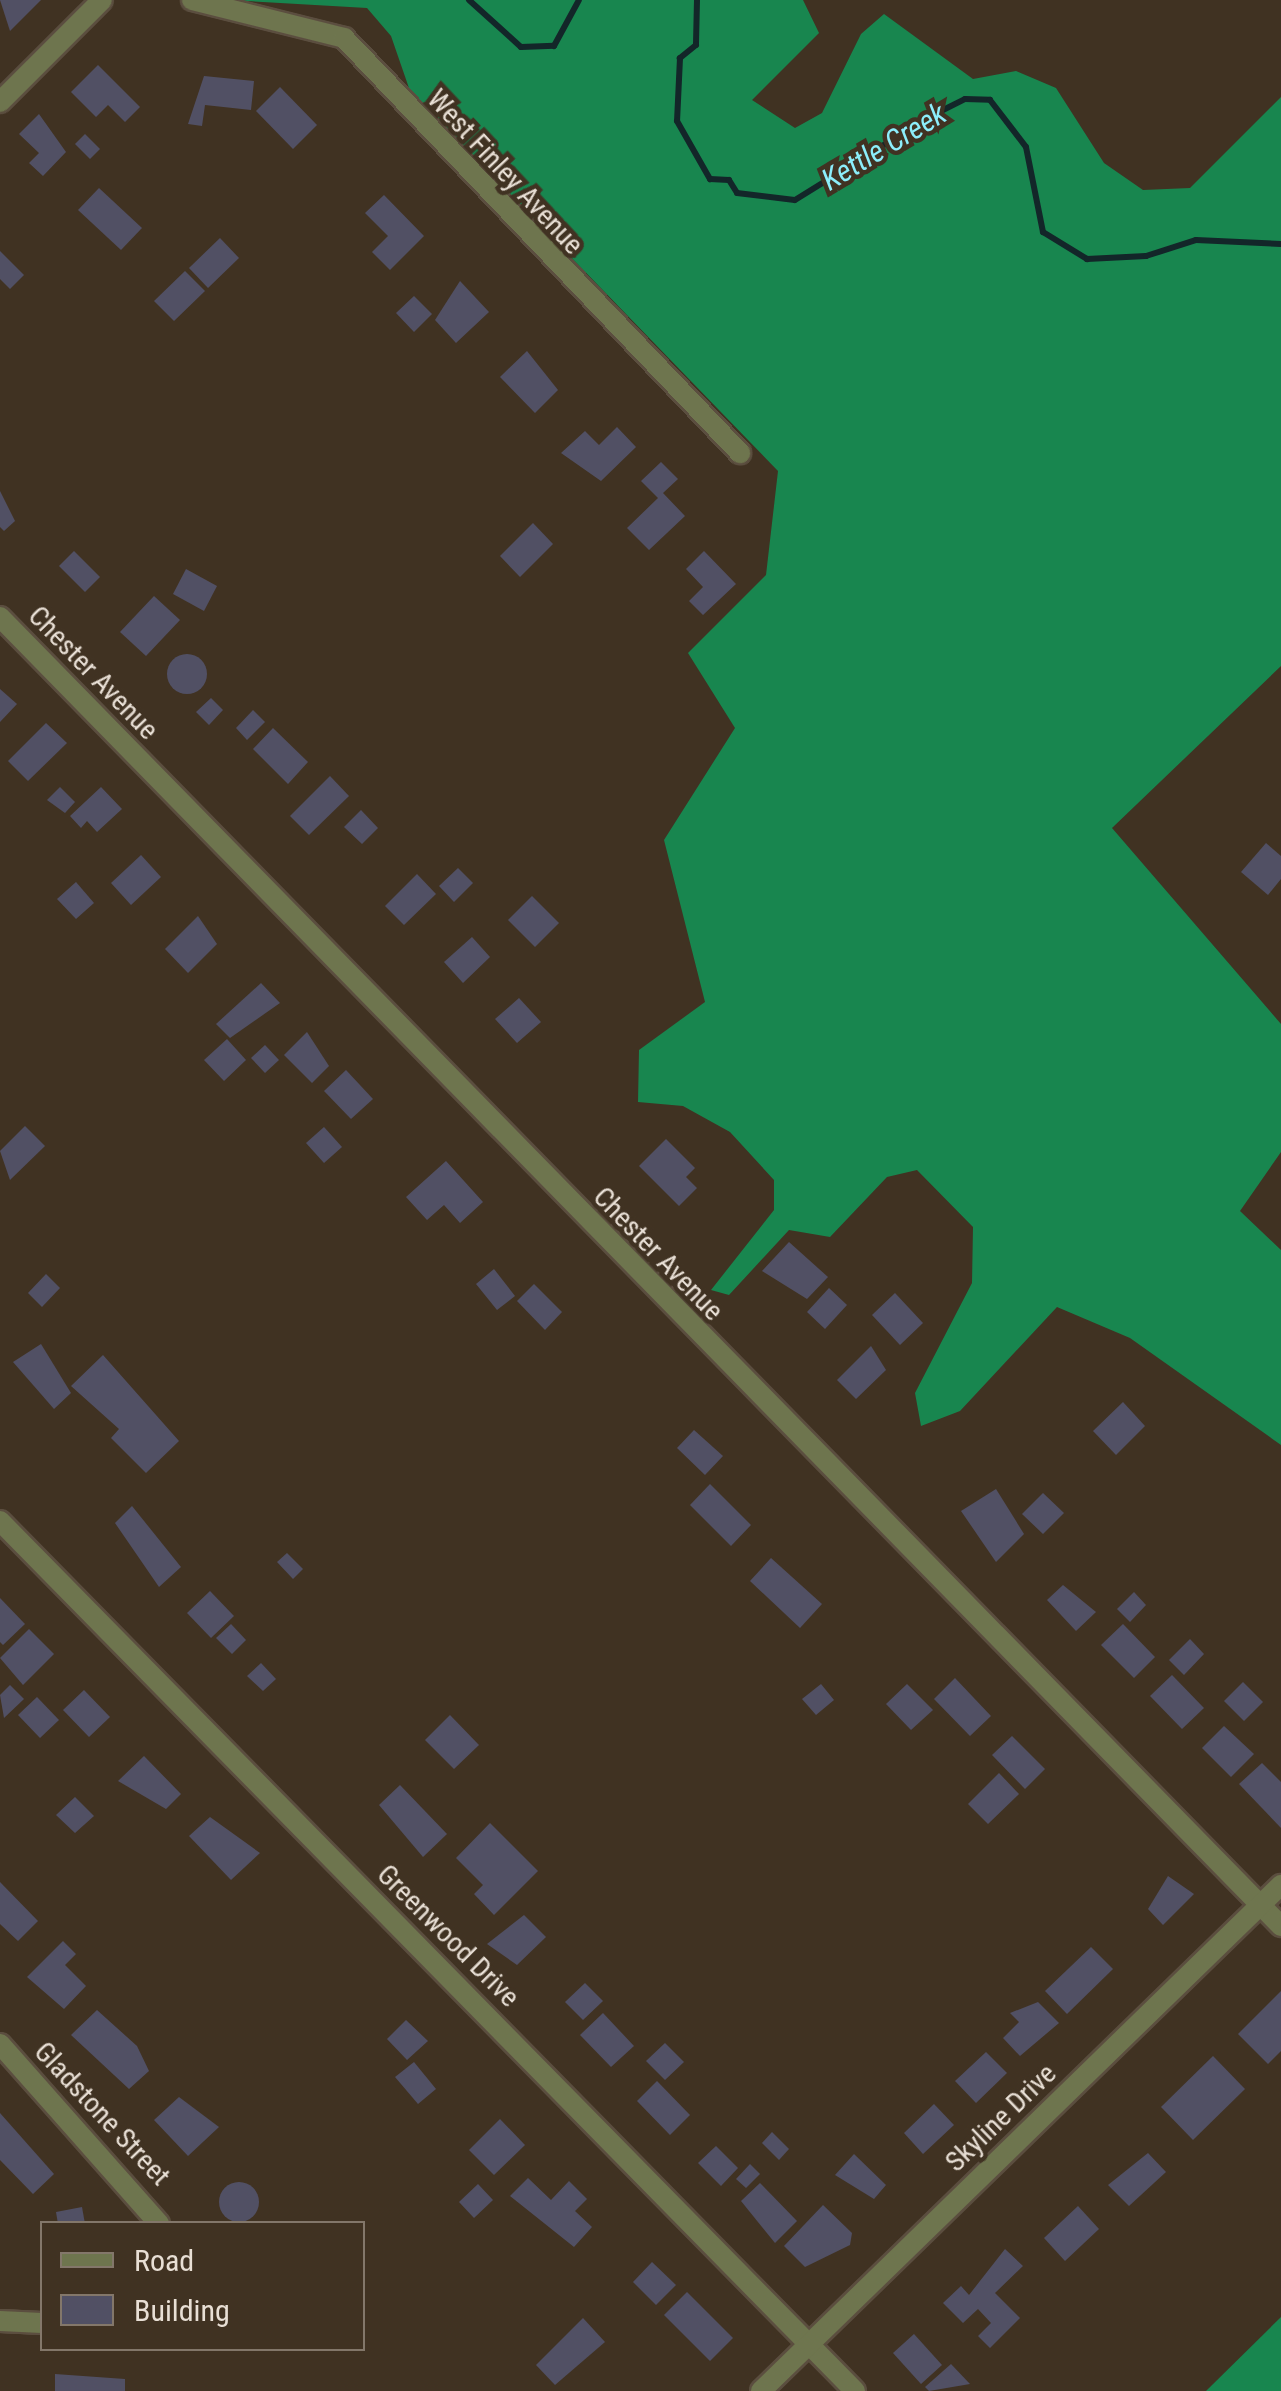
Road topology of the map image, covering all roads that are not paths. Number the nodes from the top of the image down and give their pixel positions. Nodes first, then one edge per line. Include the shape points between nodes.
1 (102, 0) edge
2 (192, 0) edge
3 (0, 102) edge
4 (740, 453) dead end
5 (0, 616) edge
6 (0, 1521) edge
7 (1281, 1885) edge
8 (1261, 1904) junction
9 (1281, 1926) edge
10 (0, 2044) edge
11 (156, 2221) edge
12 (0, 2320) edge
13 (40, 2323) edge
14 (810, 2342) junction
15 (761, 2391) edge
16 (855, 2391) edge

1 - 3 street
2 - 4 street, West Finley Avenue via 344,38
5 - 8 street, Chester Avenue
6 - 14 street, Greenwood Drive
7 - 8 street, Skyline Drive
8 - 9 street, Chester Avenue
8 - 14 street, Skyline Drive
10 - 11 street, Gladstone Street
12 - 13 street
14 - 15 street, Skyline Drive
14 - 16 street, Greenwood Drive

